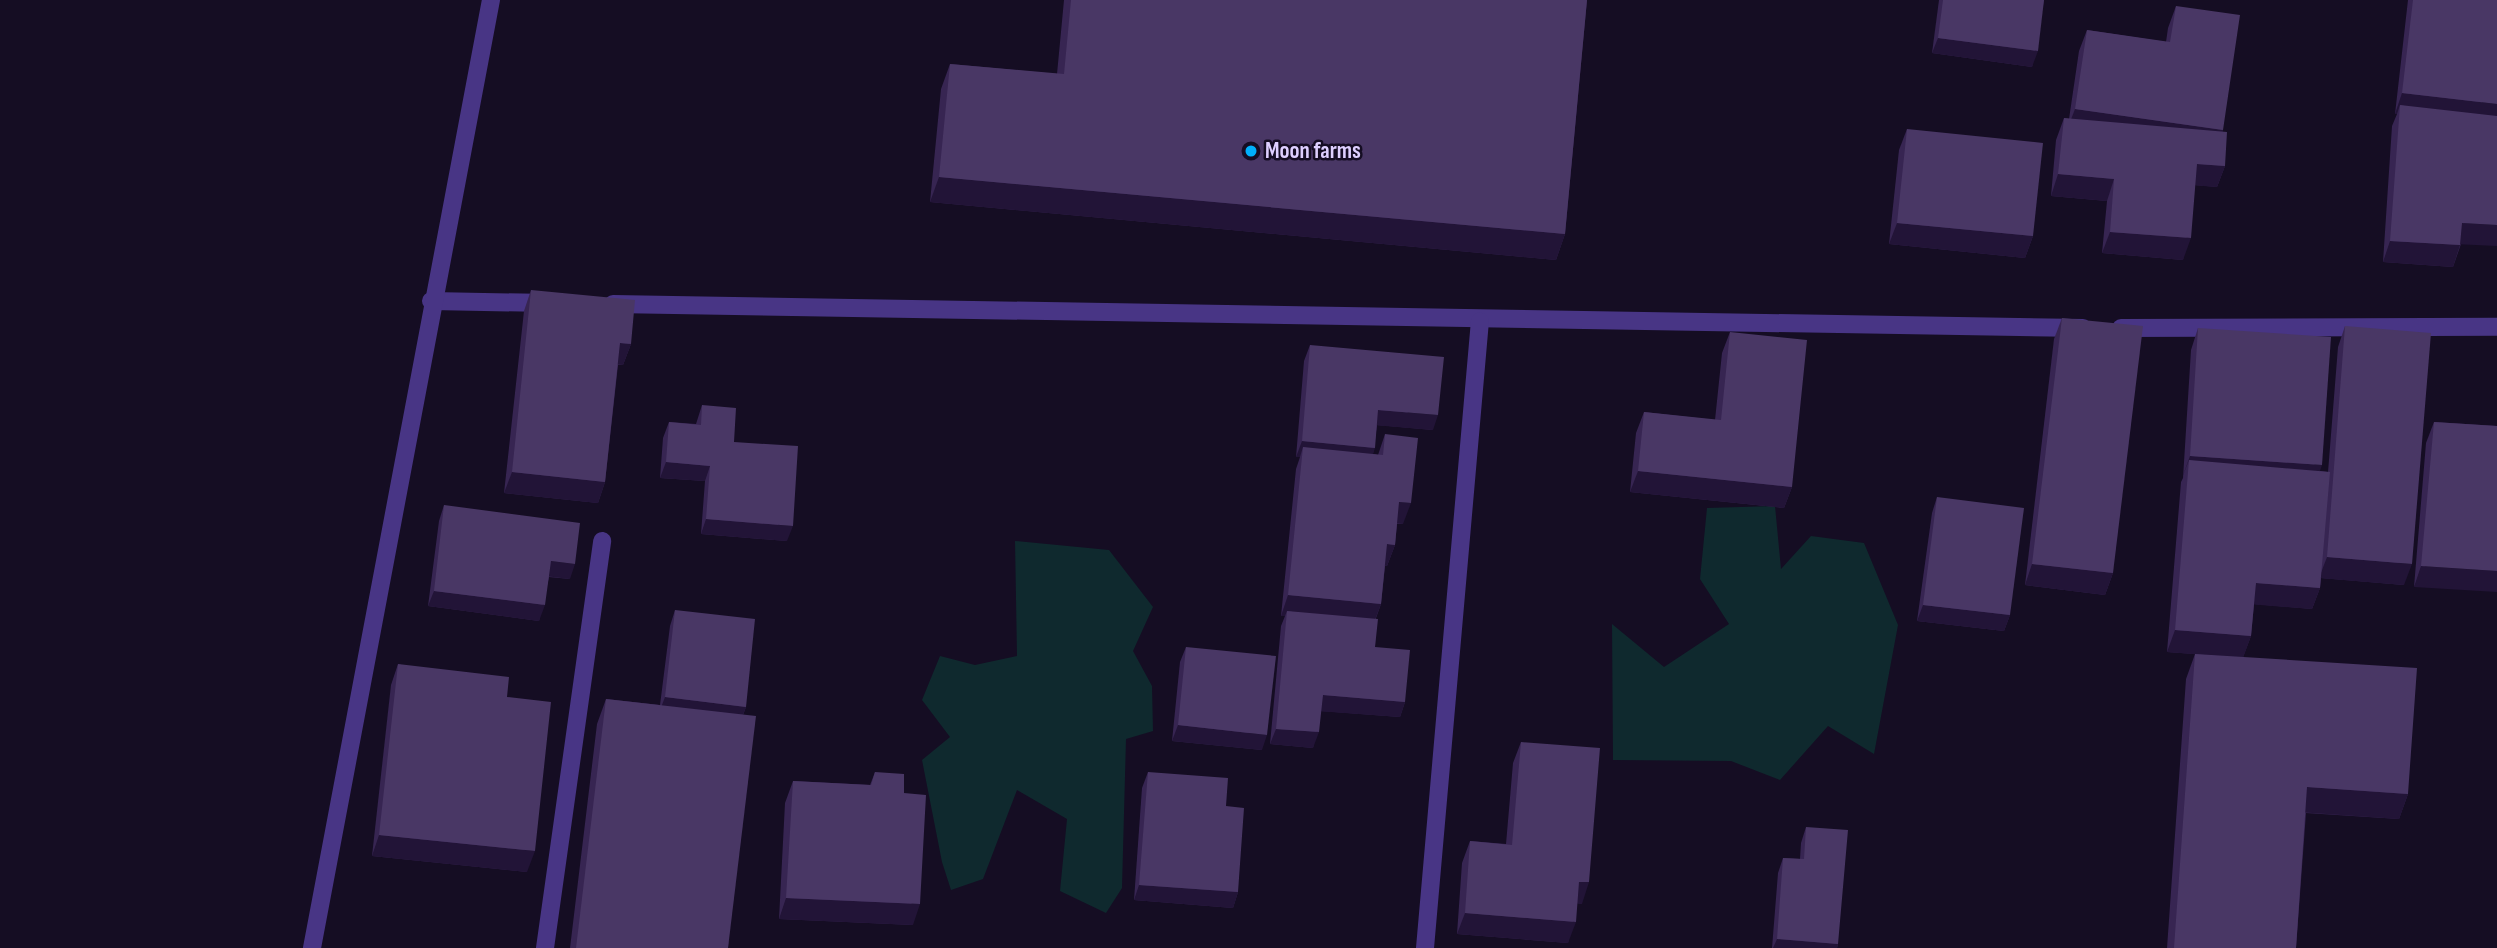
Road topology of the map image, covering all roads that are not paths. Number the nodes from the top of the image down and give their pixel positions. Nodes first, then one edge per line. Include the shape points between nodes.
1 (491, 0) edge
2 (431, 301) junction
3 (571, 303) edge
4 (598, 304) edge
5 (1480, 321) junction
6 (2497, 327) edge
7 (602, 541) dead end
8 (312, 948) edge
9 (545, 948) edge
10 (1425, 948) edge

1 - 2 street
2 - 3 street
2 - 8 street
4 - 5 street
5 - 6 street via 2173,329
5 - 10 street
7 - 9 street

